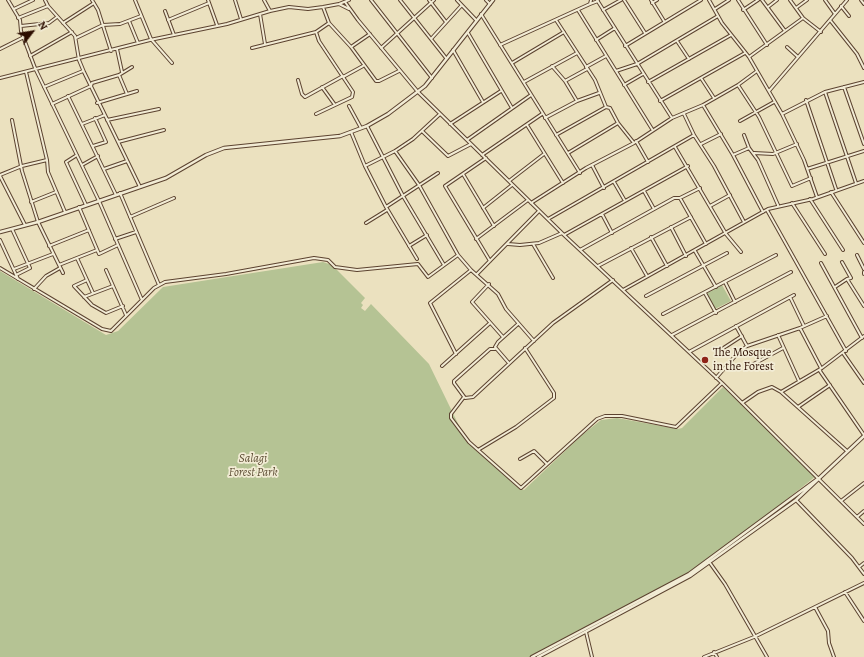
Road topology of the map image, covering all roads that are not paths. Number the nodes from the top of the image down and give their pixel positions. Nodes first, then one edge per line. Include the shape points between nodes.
1 (8, 0) edge
2 (33, 0) edge
3 (45, 0) edge
4 (139, 0) edge
5 (235, 0) edge
6 (264, 0) edge
7 (349, 0) edge
8 (371, 0) edge
9 (400, 0) edge
10 (429, 0) edge
11 (434, 0) edge
12 (457, 0) edge
13 (486, 0) edge
14 (493, 0) edge
15 (591, 0) edge
16 (598, 0) edge
17 (621, 0) edge
18 (624, 0) edge
19 (650, 0) edge
20 (657, 0) edge
21 (701, 0) edge
22 (709, 0) edge
23 (729, 0) edge
24 (738, 0) edge
25 (758, 0) edge
26 (762, 0) edge
27 (777, 0) edge
28 (790, 0) edge
29 (808, 0) edge
30 (825, 0) edge
31 (847, 0) edge
32 (861, 0) edge
33 (93, 1) edge
34 (135, 1) edge
35 (208, 1) edge
36 (345, 2) junction
37 (431, 3) junction
38 (652, 3) junction
39 (339, 4) junction
40 (490, 4) junction
41 (590, 4) junction
42 (864, 4) edge
43 (48, 6) junction
44 (461, 6) junction
45 (841, 6) junction
46 (323, 7) junction
47 (768, 7) junction
48 (796, 8) junction
49 (715, 9) junction
50 (14, 10) junction
51 (350, 10) junction
52 (578, 10) junction
53 (604, 10) junction
54 (743, 10) junction
55 (165, 11) dead end
56 (270, 11) junction
57 (260, 14) junction
58 (481, 14) junction
59 (835, 14) junction
60 (57, 16) junction
61 (141, 16) junction
62 (718, 16) junction
63 (849, 16) dead end
64 (18, 18) junction
65 (412, 18) junction
66 (803, 18) junction
67 (241, 19) junction
68 (168, 20) junction
69 (476, 20) junction
70 (556, 20) junction
71 (830, 20) junction
72 (129, 21) junction
73 (664, 21) junction
74 (446, 22) junction
75 (63, 23) junction
76 (329, 23) junction
77 (217, 25) junction
78 (21, 26) junction
79 (103, 26) junction
80 (615, 28) junction
81 (785, 31) junction
82 (72, 32) junction
83 (316, 32) junction
84 (397, 32) junction
85 (467, 32) junction
86 (564, 32) junction
87 (821, 32) junction
88 (645, 33) junction
89 (370, 34) junction
90 (174, 35) junction
91 (731, 35) junction
92 (24, 37) junction
93 (76, 38) junction
94 (431, 39) junction
95 (151, 40) junction
96 (596, 40) junction
97 (677, 41) junction
98 (138, 43) junction
99 (266, 44) junction
100 (500, 45) junction
101 (767, 45) junction
102 (625, 46) junction
103 (351, 47) junction
104 (787, 47) dead end
105 (252, 48) dead end
106 (381, 48) junction
107 (0, 49) edge
108 (117, 49) junction
109 (452, 50) junction
110 (111, 51) junction
111 (745, 52) junction
112 (577, 53) junction
113 (30, 56) junction
114 (606, 56) junction
115 (749, 57) junction
116 (446, 58) junction
117 (798, 58) junction
118 (79, 59) junction
119 (689, 59) junction
120 (172, 63) dead end
121 (512, 63) junction
122 (637, 64) junction
123 (363, 66) junction
124 (552, 66) junction
125 (132, 67) dead end
126 (587, 68) junction
127 (864, 68) edge
128 (36, 70) junction
129 (83, 71) junction
130 (399, 71) junction
131 (615, 71) junction
132 (757, 71) junction
133 (26, 72) junction
134 (122, 72) junction
135 (119, 74) junction
136 (643, 74) junction
137 (343, 76) junction
138 (0, 78) edge
139 (432, 78) junction
140 (701, 78) junction
141 (298, 80) dead end
142 (565, 81) junction
143 (524, 82) junction
144 (648, 82) junction
145 (864, 82) edge
146 (624, 85) junction
147 (738, 85) junction
148 (91, 86) junction
149 (44, 87) junction
150 (322, 87) junction
151 (844, 87) junction
152 (137, 91) dead end
153 (502, 91) junction
154 (769, 91) junction
155 (418, 92) junction
156 (824, 92) junction
157 (599, 93) junction
158 (127, 94) junction
159 (532, 95) junction
160 (68, 96) junction
161 (714, 98) junction
162 (806, 100) junction
163 (577, 101) junction
164 (660, 101) junction
165 (483, 102) junction
166 (774, 102) junction
167 (52, 104) junction
168 (98, 104) junction
169 (335, 105) junction
170 (703, 105) junction
171 (349, 106) dead end
172 (606, 107) junction
173 (512, 108) junction
174 (159, 109) dead end
175 (755, 113) junction
176 (316, 114) dead end
177 (440, 114) junction
178 (542, 114) junction
179 (684, 114) junction
180 (782, 114) junction
181 (105, 115) junction
182 (95, 118) junction
183 (545, 118) junction
184 (672, 118) junction
185 (12, 120) dead end
186 (107, 120) junction
187 (740, 121) dead end
188 (618, 123) junction
189 (82, 124) junction
190 (450, 124) junction
191 (527, 124) junction
192 (367, 126) junction
193 (361, 129) junction
194 (164, 130) dead end
195 (653, 130) junction
196 (422, 131) junction
197 (351, 132) junction
198 (694, 134) junction
199 (721, 134) junction
200 (556, 135) junction
201 (744, 135) dead end
202 (467, 140) junction
203 (118, 142) junction
204 (635, 142) junction
205 (471, 144) junction
206 (701, 144) junction
207 (797, 144) junction
208 (864, 144) edge
209 (93, 146) junction
210 (675, 147) junction
211 (749, 148) junction
212 (395, 151) junction
213 (864, 151) edge
214 (753, 152) junction
215 (777, 152) junction
216 (545, 153) junction
217 (568, 153) junction
218 (733, 154) junction
219 (482, 155) junction
220 (77, 156) junction
221 (98, 156) junction
222 (847, 156) junction
223 (382, 157) junction
224 (486, 158) junction
225 (47, 160) junction
226 (127, 161) junction
227 (827, 161) junction
228 (648, 162) junction
229 (82, 165) junction
230 (592, 165) junction
231 (22, 166) junction
232 (365, 166) junction
233 (688, 166) junction
234 (104, 169) junction
235 (807, 169) junction
236 (580, 173) junction
237 (438, 174) dead end
238 (463, 174) junction
239 (0, 176) edge
240 (811, 178) junction
241 (509, 181) junction
242 (863, 181) edge
243 (614, 182) junction
244 (856, 183) junction
245 (512, 184) junction
246 (563, 184) junction
247 (418, 185) junction
248 (864, 185) edge
249 (140, 186) junction
250 (604, 188) junction
251 (700, 188) junction
252 (836, 189) junction
253 (644, 191) junction
254 (56, 192) junction
255 (831, 192) junction
256 (120, 193) junction
257 (116, 195) junction
258 (730, 195) junction
259 (404, 196) junction
260 (817, 197) junction
261 (174, 198) dead end
262 (680, 198) junction
263 (810, 199) junction
264 (528, 200) junction
265 (99, 201) junction
266 (625, 201) junction
267 (31, 202) junction
268 (532, 203) junction
269 (792, 203) junction
270 (86, 205) junction
271 (710, 206) junction
272 (778, 206) junction
273 (79, 208) junction
274 (386, 208) junction
275 (483, 208) junction
276 (654, 209) junction
277 (767, 210) junction
278 (539, 211) junction
279 (65, 212) junction
280 (763, 212) junction
281 (602, 214) junction
282 (130, 217) junction
283 (691, 217) junction
284 (548, 219) junction
285 (38, 222) junction
286 (745, 222) junction
287 (366, 223) dead end
288 (25, 225) junction
289 (494, 226) junction
290 (671, 227) junction
291 (12, 229) junction
292 (89, 230) junction
293 (0, 232) edge
294 (136, 232) junction
295 (612, 233) junction
296 (563, 234) junction
297 (726, 234) junction
298 (427, 235) junction
299 (651, 237) junction
300 (115, 239) junction
301 (476, 239) junction
302 (0, 240) edge
303 (864, 243) edge
304 (508, 244) junction
305 (533, 244) junction
306 (118, 245) junction
307 (706, 245) junction
308 (49, 246) junction
309 (409, 246) junction
310 (632, 248) junction
311 (97, 250) junction
312 (580, 250) junction
313 (843, 250) dead end
314 (695, 251) junction
315 (741, 252) dead end
316 (727, 253) dead end
317 (53, 254) junction
318 (825, 254) dead end
319 (458, 255) junction
320 (776, 255) dead end
321 (856, 255) dead end
322 (686, 256) junction
323 (77, 258) junction
324 (417, 259) dead end
325 (490, 261) junction
326 (842, 262) dead end
327 (28, 263) junction
328 (821, 263) dead end
329 (444, 265) junction
330 (59, 266) junction
331 (598, 266) junction
332 (667, 266) junction
333 (704, 267) junction
334 (0, 268) edge
335 (14, 269) junction
336 (864, 269) edge
337 (106, 270) dead end
338 (471, 270) junction
339 (791, 272) dead end
340 (63, 273) dead end
341 (477, 274) junction
342 (16, 275) junction
343 (648, 277) junction
344 (553, 278) dead end
345 (847, 279) junction
346 (19, 280) junction
347 (87, 280) junction
348 (613, 280) junction
349 (725, 282) junction
350 (489, 284) junction
351 (159, 285) junction
352 (113, 286) junction
353 (716, 287) junction
354 (834, 288) junction
355 (34, 289) junction
356 (623, 290) junction
357 (93, 293) junction
358 (705, 293) junction
359 (794, 295) dead end
360 (646, 296) dead end
361 (84, 297) junction
362 (790, 297) junction
363 (142, 300) junction
364 (735, 302) junction
365 (123, 306) junction
366 (864, 306) edge
367 (716, 313) junction
368 (663, 314) dead end
369 (127, 316) junction
370 (827, 316) junction
371 (490, 323) junction
372 (518, 324) junction
373 (736, 326) junction
374 (804, 326) junction
375 (800, 328) junction
376 (671, 335) junction
377 (778, 335) junction
378 (742, 336) junction
379 (503, 337) junction
380 (863, 337) edge
381 (534, 341) junction
382 (747, 346) junction
383 (525, 348) junction
384 (783, 348) junction
385 (495, 349) junction
386 (722, 349) dead end
387 (846, 351) junction
388 (689, 352) junction
389 (843, 353) junction
390 (456, 354) junction
391 (508, 362) junction
392 (442, 366) dead end
393 (750, 366) dead end
394 (820, 369) junction
395 (716, 378) junction
396 (799, 381) junction
397 (722, 382) junction
398 (864, 383) edge
399 (830, 385) junction
400 (781, 392) junction
401 (464, 397) junction
402 (742, 403) junction
403 (798, 407) junction
404 (864, 435) edge
405 (478, 450) junction
406 (847, 451) junction
407 (520, 459) dead end
408 (547, 464) junction
409 (819, 478) junction
410 (864, 484) edge
411 (796, 500) junction
412 (842, 501) junction
413 (864, 511) edge
414 (857, 517) junction
415 (864, 524) edge
416 (710, 563) junction
417 (864, 563) edge
418 (859, 567) junction
419 (864, 574) edge
420 (864, 583) edge
421 (845, 592) junction
422 (814, 607) junction
423 (864, 621) edge
424 (586, 632) junction
425 (754, 637) junction
426 (714, 652) junction
427 (532, 657) edge
428 (538, 657) edge
429 (592, 657) edge
430 (704, 657) edge
431 (717, 657) edge
432 (767, 657) edge
433 (834, 657) edge

1 - 50 street
2 - 50 street
3 - 43 street
4 - 34 street
5 - 67 street
6 - 56 street
7 - 36 street
8 - 84 street
9 - 65 street
10 - 37 street
11 - 37 street
12 - 44 street
13 - 40 street
14 - 40 street
15 - 41 street
16 - 41 street
16 - 53 street
17 - 53 street
18 - 88 street
19 - 38 street
20 - 38 street
21 - 73 street
22 - 49 street
23 - 49 street
24 - 54 street
25 - 54 street
26 - 47 street
27 - 47 street
28 - 48 street
29 - 48 street
30 - 59 street
31 - 45 street
32 - 42 street
33 - 75 street
33 - 79 street
34 - 61 street
35 - 68 street
35 - 77 street
36 - 39 street
36 - 51 street
37 - 65 street
37 - 74 street
38 - 73 street
39 - 46 street
39 - 51 street
40 - 58 street
41 - 52 street
43 - 60 street
43 - 64 street
44 - 69 street
44 - 74 street
45 - 59 street
45 - 63 street
46 - 56 street via 289,7
46 - 76 street
47 - 81 street
48 - 66 street
49 - 62 street
50 - 64 street
51 - 89 street
52 - 70 street
52 - 96 street
53 - 80 street
54 - 101 street
55 - 68 street
56 - 57 street
57 - 67 street
57 - 99 street
58 - 69 street
58 - 100 street
59 - 71 street
60 - 75 street
60 - 78 street via 49,23
61 - 72 street
61 - 95 street
62 - 91 street
62 - 97 street
64 - 78 street
65 - 84 street
65 - 94 street
66 - 81 street
66 - 87 street
67 - 77 street
68 - 90 street
69 - 85 street
70 - 86 street
70 - 100 street
71 - 87 street
71 - 127 street via 857,54
72 - 79 street
72 - 98 street
73 - 88 street
74 - 94 street
75 - 82 street
76 - 83 street
76 - 103 street
77 - 90 street
78 - 92 street
79 - 93 street
79 - 110 street
80 - 96 street
80 - 102 street
81 - 101 street
82 - 93 street
82 - 113 street
83 - 99 street
83 - 137 street via 319,41
84 - 106 street
84 - 139 street
85 - 109 street
85 - 153 street
86 - 112 street
86 - 121 street
87 - 117 street
88 - 102 street
89 - 103 street
89 - 106 street
90 - 95 street
91 - 111 street
91 - 119 street
92 - 107 street
92 - 113 street
93 - 118 street
94 - 116 street
95 - 98 street
95 - 120 street
96 - 114 street
97 - 119 street
97 - 122 street
98 - 108 street
99 - 105 street
100 - 121 street
101 - 115 street
102 - 122 street
103 - 123 street
104 - 117 street
106 - 130 street
108 - 110 street
108 - 134 street
109 - 116 street
109 - 165 street
110 - 118 street
111 - 115 street
111 - 140 street
112 - 124 street
112 - 126 street
113 - 128 street
114 - 126 street
114 - 131 street
115 - 132 street
116 - 139 street
117 - 154 street
118 - 128 street
118 - 129 street
119 - 144 street
121 - 143 street
122 - 131 street
122 - 136 street
123 - 130 street via 378,81
123 - 137 street
124 - 142 street
124 - 143 street
125 - 134 street
126 - 142 street
126 - 157 street via 595,80
128 - 133 street
128 - 149 street
129 - 148 street
129 - 149 street
130 - 155 street
131 - 146 street
132 - 147 street
132 - 154 street
133 - 138 street
133 - 225 street
134 - 135 street
135 - 148 street via 92,83
135 - 158 street
136 - 144 street
136 - 146 street
137 - 150 street
137 - 169 street via 353,94 352,97
139 - 155 street
140 - 161 street
140 - 164 street
141 - 150 street via 303,96
142 - 163 street
143 - 159 street
144 - 164 street
145 - 151 street
146 - 195 street
147 - 161 street
147 - 175 street
148 - 160 street
148 - 168 street
149 - 167 street
150 - 169 street
151 - 156 street
151 - 208 street
152 - 158 street
153 - 165 street
153 - 173 street
154 - 166 street
155 - 177 street
155 - 192 street
156 - 162 street
156 - 222 street
157 - 163 street
157 - 172 street
158 - 168 street
159 - 173 street
159 - 178 street
160 - 167 street
160 - 189 street
161 - 170 street
162 - 180 street
162 - 227 street
163 - 183 street
164 - 184 street
165 - 190 street
166 - 175 street
166 - 180 street
167 - 220 street
168 - 181 street
169 - 176 street
170 - 179 street
170 - 199 street
171 - 193 street
172 - 188 street via 610,108
172 - 200 street
173 - 202 street
174 - 186 street
175 - 187 street
175 - 215 street
177 - 190 street
177 - 196 street
178 - 183 street
178 - 191 street
179 - 184 street
179 - 198 street
180 - 207 street
181 - 182 street
181 - 186 street
182 - 189 street
182 - 209 street via 106,142
183 - 200 street
184 - 195 street
185 - 231 street
186 - 203 street
188 - 204 street
188 - 217 street
189 - 209 street
190 - 202 street
191 - 216 street
191 - 219 street
192 - 193 street
192 - 223 street
193 - 197 street
194 - 203 street
195 - 204 street
196 - 205 street via 448,156
196 - 212 street
197 - 232 street
197 - 249 street via 298,142 224,148 206,155 166,178
198 - 206 street
198 - 210 street
199 - 206 street
199 - 218 street
200 - 217 street
201 - 211 street
202 - 205 street
203 - 226 street
204 - 228 street
204 - 230 street
205 - 219 street
206 - 258 street
207 - 215 street
207 - 235 street
209 - 221 street
210 - 228 street
210 - 233 street
211 - 214 street
211 - 218 street
212 - 223 street
212 - 247 street
213 - 222 street
214 - 215 street
214 - 272 street
215 - 240 street via 792,186
216 - 241 street
216 - 246 street
217 - 236 street
218 - 280 street
219 - 224 street
220 - 229 street
220 - 270 street via 66,162
221 - 229 street
221 - 234 street
222 - 227 street
222 - 244 street
223 - 232 street
223 - 259 street
224 - 238 street
224 - 241 street
225 - 231 street
225 - 254 street via 48,172
226 - 234 street
226 - 249 street
227 - 235 street
227 - 252 street
228 - 243 street
229 - 265 street
230 - 236 street
230 - 250 street
231 - 239 street
231 - 267 street
232 - 274 street
233 - 251 street
233 - 253 street
234 - 257 street
235 - 240 street
236 - 246 street
237 - 247 street
238 - 275 street
238 - 301 street via 445,184 445,188
239 - 288 street
240 - 260 street
241 - 245 street
242 - 244 street
242 - 248 street
243 - 250 street
243 - 266 street
244 - 252 street
245 - 264 street
245 - 275 street
246 - 268 street
247 - 259 street
247 - 319 street
249 - 256 street
250 - 284 street
251 - 262 street
251 - 271 street
252 - 255 street
253 - 266 street
253 - 276 street
254 - 267 street
254 - 279 street
255 - 260 street
255 - 303 street
256 - 257 street
256 - 282 street
257 - 265 street
258 - 271 street
258 - 286 street
259 - 274 street
259 - 298 street
260 - 263 street
261 - 282 street
262 - 276 street via 674,198
262 - 283 street
263 - 269 street
263 - 313 street
264 - 268 street
264 - 289 street
265 - 270 street
265 - 300 street
266 - 281 street
267 - 285 street
268 - 278 street
269 - 272 street
269 - 318 street
270 - 273 street
271 - 297 street
272 - 277 street
273 - 279 street
273 - 292 street
274 - 287 street
274 - 309 street
275 - 289 street
276 - 295 street
277 - 280 street
277 - 370 street
278 - 284 street
278 - 304 street
279 - 285 street
280 - 286 street
281 - 295 street
281 - 296 street
282 - 294 street
283 - 290 street
283 - 307 street
284 - 296 street
285 - 288 street
285 - 308 street
286 - 297 street
288 - 291 street
289 - 301 street
290 - 299 street
290 - 322 street
291 - 293 street
291 - 327 street
292 - 308 street
292 - 311 street
294 - 300 street
294 - 351 street
295 - 312 street
296 - 305 street
296 - 312 street
297 - 307 street
297 - 315 street
298 - 309 street
298 - 329 street
299 - 310 street
299 - 332 street
300 - 306 street
301 - 325 street
302 - 335 street
304 - 305 street
304 - 325 street
305 - 344 street
306 - 311 street via 99,254
306 - 363 street
307 - 314 street
308 - 317 street
309 - 324 street
310 - 331 street
310 - 343 street
311 - 323 street
312 - 331 street
314 - 322 street
314 - 333 street
316 - 333 street
317 - 327 street
317 - 330 street
319 - 329 street
319 - 338 street
320 - 349 street
321 - 336 street
322 - 332 street
323 - 330 street
323 - 347 street
325 - 341 street
326 - 345 street via 851,278
327 - 335 street
327 - 342 street via 30,268
328 - 354 street
329 - 351 street via 428,277 418,264 357,270 335,267 328,260 314,258
330 - 340 street
330 - 355 street
331 - 348 street
332 - 343 street
333 - 353 street
333 - 360 street
334 - 346 street
335 - 342 street
337 - 352 street
338 - 341 street
338 - 390 street via 430,303
339 - 364 street
341 - 350 street
342 - 346 street
343 - 356 street
345 - 354 street
345 - 366 street
346 - 355 street
347 - 357 street
347 - 361 street via 74,286
348 - 356 street
348 - 381 street via 559,319
349 - 353 street
349 - 364 street
350 - 371 street via 472,302
350 - 372 street
351 - 363 street
352 - 357 street
352 - 365 street
353 - 358 street
354 - 380 street
355 - 369 street via 107,331 111,331
356 - 376 street
357 - 361 street
358 - 367 street
358 - 368 street
359 - 362 street
361 - 365 street via 106,313
362 - 373 street
362 - 374 street
363 - 369 street
364 - 367 street
365 - 369 street
367 - 376 street
370 - 374 street
370 - 387 street
371 - 379 street
371 - 390 street
372 - 379 street
372 - 381 street
373 - 378 street
373 - 388 street
374 - 375 street
375 - 377 street
375 - 394 street
376 - 388 street
377 - 382 street
377 - 384 street
378 - 382 street
378 - 386 street
379 - 385 street
380 - 387 street
381 - 383 street
382 - 395 street
383 - 391 street
383 - 405 street via 554,393 554,398 516,427
384 - 393 street
384 - 396 street
385 - 391 street
385 - 401 street via 490,349 454,381
387 - 389 street
388 - 395 street
389 - 394 street
389 - 398 street
390 - 392 street
391 - 401 street via 471,398
394 - 396 street
394 - 399 street
395 - 397 street
396 - 400 street
397 - 402 street
397 - 408 street via 678,426 622,416 601,417 583,429
399 - 403 street
399 - 404 street
400 - 402 street via 772,387 758,392
400 - 403 street
401 - 405 street via 450,417
402 - 409 street
403 - 406 street
404 - 406 street
405 - 408 street via 520,488
406 - 409 street
407 - 408 street via 534,451
409 - 411 street
409 - 412 street
409 - 427 street via 689,574
410 - 412 street
411 - 416 street
411 - 418 street
412 - 414 street
413 - 414 street
414 - 415 street
416 - 424 street via 674,586
416 - 425 street via 725,584
417 - 418 street
418 - 419 street
420 - 421 street
421 - 422 street
421 - 423 street
422 - 425 street
422 - 433 street via 829,634
424 - 428 street
424 - 429 street
425 - 426 street
425 - 432 street
426 - 430 street
426 - 431 street

